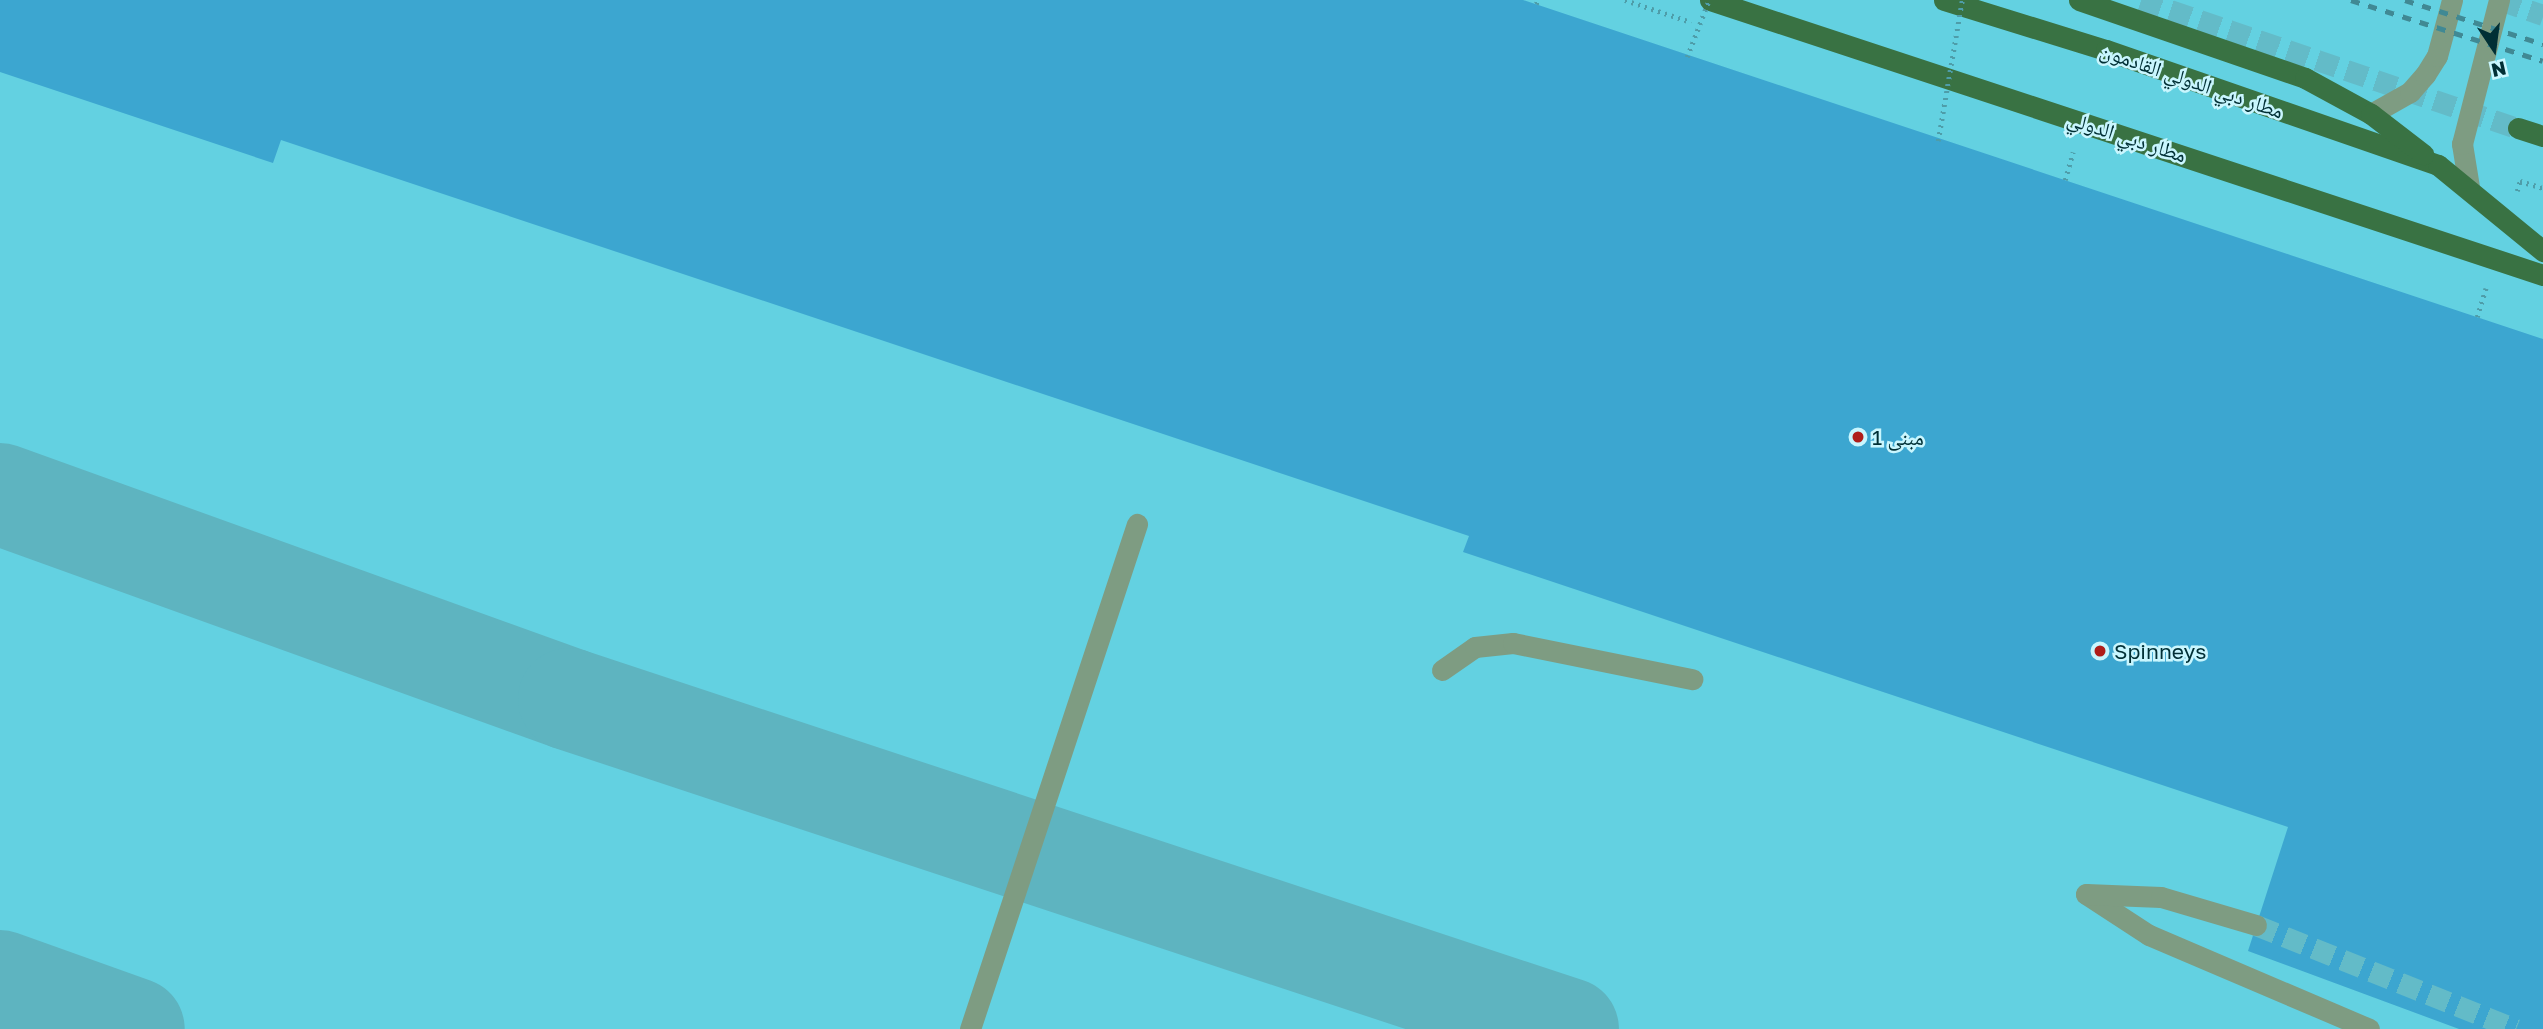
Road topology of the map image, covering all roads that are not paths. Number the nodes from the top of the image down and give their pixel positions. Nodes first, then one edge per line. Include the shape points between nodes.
1 (1709, 0) edge
2 (1944, 0) edge
3 (2079, 0) edge
4 (2452, 0) edge
5 (2499, 0) edge
6 (2371, 114) junction
7 (2518, 128) tunnel mouth
8 (2543, 136) edge
9 (2438, 165) junction
10 (2469, 187) junction
11 (2543, 251) edge
12 (2543, 275) edge
13 (1138, 524) dead end
14 (1441, 670) dead end
15 (1692, 679) dead end
16 (2256, 925) tunnel mouth
17 (970, 1029) edge
18 (2369, 1029) edge

1 - 12 main road, مطار دبي الدولي
2 - 9 main road, مطار دبي الدولي القادمون via 2106,50
3 - 6 main road, مطار دبي الدولي القادمون via 2271,64
4 - 6 lane via 2437,55 2425,75 2410,92
5 - 10 lane via 2462,144
6 - 9 main road, مطار دبي الدولي القادمون
7 - 8 main road
9 - 10 main road, مطار دبي الدولي القادمون
10 - 11 main road, مطار دبي الدولي القادمون
13 - 17 lane
14 - 15 lane via 1475,648 1513,643
16 - 18 lane via 2161,897 2086,894 2149,935

